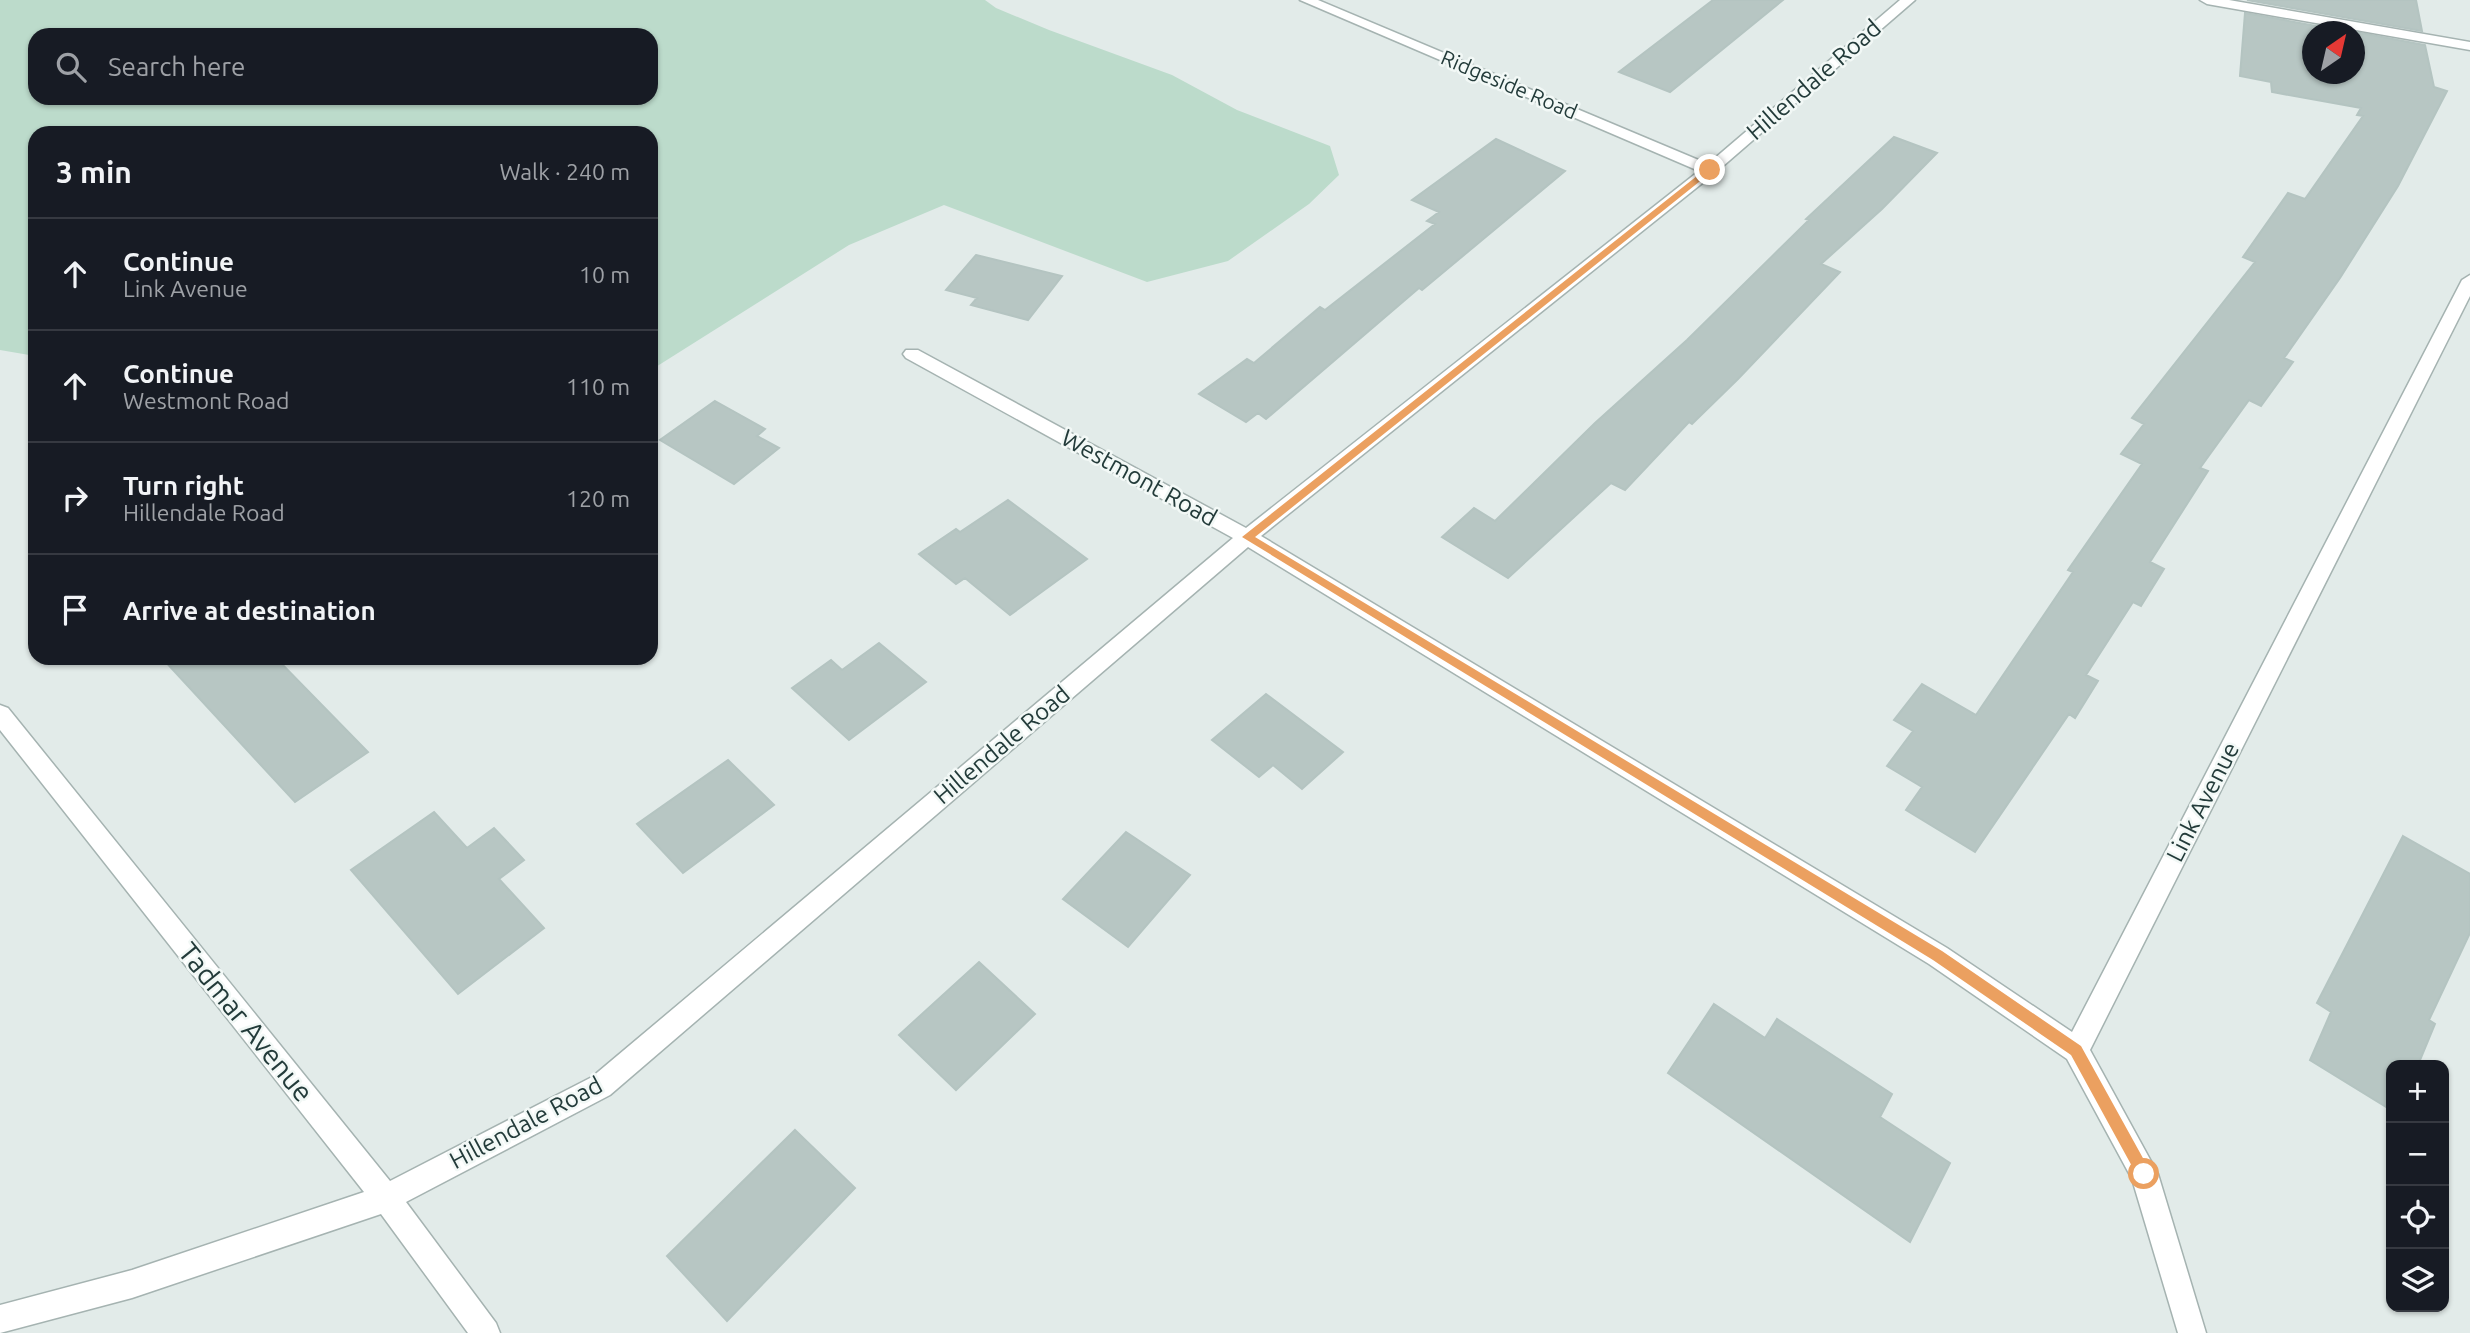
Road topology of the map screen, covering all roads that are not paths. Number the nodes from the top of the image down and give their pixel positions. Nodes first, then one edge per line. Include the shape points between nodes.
1 (1307, 0) edge
2 (1908, 0) edge
3 (2207, 0) edge
4 (2470, 46) edge
5 (1710, 170) junction
6 (2470, 280) edge
7 (912, 354) dead end
8 (1247, 537) junction
9 (0, 714) edge
10 (2076, 1050) junction
11 (386, 1198) junction
12 (0, 1319) edge
13 (486, 1333) edge
14 (2192, 1333) edge

1 - 5 street, Ridgeside Road
2 - 5 street, Hillendale Road
3 - 4 street
5 - 8 street, Hillendale Road
6 - 10 street, Link Avenue
7 - 8 street, Westmont Road
8 - 10 street, Westmont Road via 1938,956
8 - 11 street, Hillendale Road via 601,1086
9 - 11 street, Tadmar Avenue
10 - 14 street via 2144,1174
11 - 12 street, Hillendale Road via 132,1284
11 - 13 street, Tadmar Avenue

